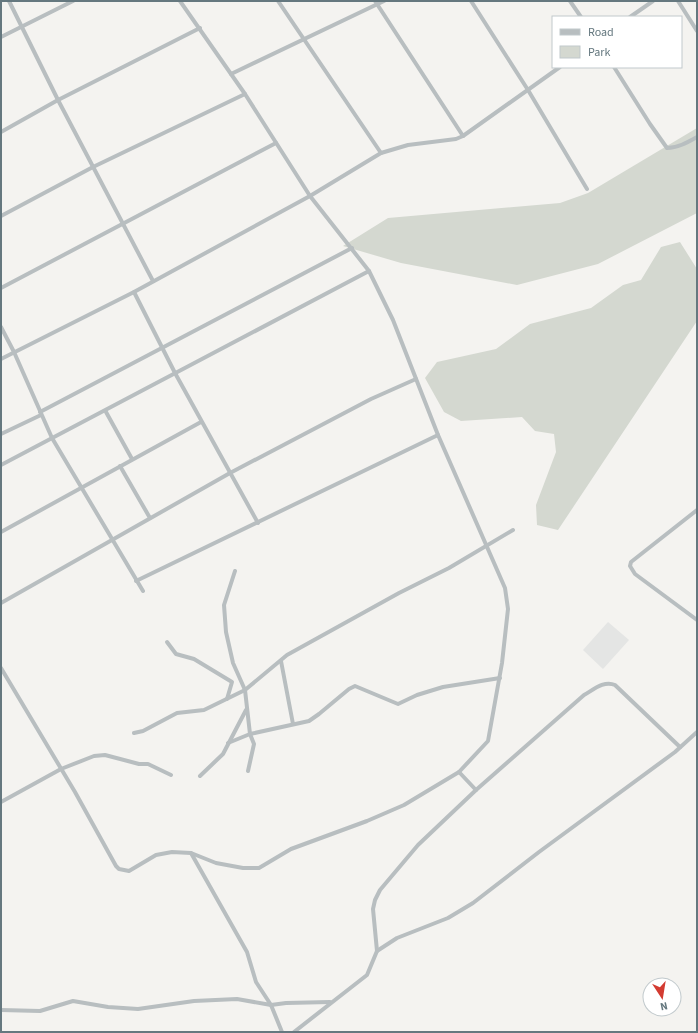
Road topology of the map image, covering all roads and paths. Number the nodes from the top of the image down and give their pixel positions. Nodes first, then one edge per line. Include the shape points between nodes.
1 (10, 1) edge
2 (73, 1) edge
3 (180, 1) edge
4 (278, 1) edge
5 (384, 1) edge
6 (471, 1) edge
7 (570, 1) edge
8 (653, 1) edge
9 (678, 1) edge
10 (376, 3) edge
11 (580, 16) edge
12 (631, 16) edge
13 (22, 26) junction
14 (200, 28) junction
15 (697, 31) edge
16 (1, 37) edge
17 (303, 39) junction
18 (559, 68) edge
19 (615, 68) edge
20 (231, 74) junction
21 (528, 90) junction
22 (245, 94) junction
23 (58, 100) junction
24 (1, 132) edge
25 (463, 136) junction
26 (697, 137) edge
27 (276, 143) junction
28 (381, 153) junction
29 (93, 167) junction
30 (587, 189) dead end
31 (310, 196) junction
32 (1, 216) edge
33 (123, 224) junction
34 (352, 248) junction
35 (369, 271) junction
36 (153, 282) junction
37 (1, 288) edge
38 (134, 292) junction
39 (1, 327) edge
40 (163, 349) junction
41 (14, 352) junction
42 (1, 359) edge
43 (175, 373) junction
44 (416, 379) junction
45 (106, 412) junction
46 (40, 414) junction
47 (201, 422) junction
48 (1, 434) edge
49 (438, 435) junction
50 (52, 438) junction
51 (132, 459) junction
52 (1, 465) edge
53 (120, 466) junction
54 (230, 473) junction
55 (81, 487) junction
56 (697, 510) edge
57 (150, 518) junction
58 (258, 523) junction
59 (512, 530) dead end
60 (1, 532) edge
61 (112, 540) junction
62 (485, 545) junction
63 (235, 570) dead end
64 (136, 581) junction
65 (143, 591) dead end
66 (1, 603) edge
67 (697, 620) edge
68 (167, 642) dead end
69 (280, 661) junction
70 (1, 668) edge
71 (500, 678) junction
72 (245, 690) junction
73 (227, 699) junction
74 (246, 710) junction
75 (293, 724) junction
76 (697, 732) edge
77 (134, 733) dead end
78 (250, 734) junction
79 (228, 743) junction
80 (680, 747) junction
81 (61, 769) junction
82 (248, 772) dead end
83 (459, 772) junction
84 (171, 775) dead end
85 (200, 776) dead end
86 (476, 790) junction
87 (1, 802) edge
88 (191, 853) junction
89 (377, 951) junction
90 (330, 1002) junction
91 (272, 1005) junction
92 (1, 1010) edge
93 (282, 1032) edge
94 (294, 1032) edge

1 - 13 street
2 - 13 street
3 - 14 street
4 - 17 street
5 - 10 street
6 - 21 street
7 - 11 street
8 - 12 street
9 - 15 street
10 - 17 street
10 - 25 street
13 - 16 street
13 - 23 street
14 - 20 street
14 - 23 street
17 - 20 street
17 - 28 street
18 - 21 street
19 - 26 street via 668,148
20 - 22 street
21 - 25 street
21 - 30 street
22 - 27 street
22 - 29 street
23 - 24 street
23 - 29 street
25 - 28 street via 408,145
27 - 31 street
27 - 33 street
28 - 31 street
29 - 32 street
29 - 33 street
31 - 34 street
31 - 36 street
33 - 36 street
33 - 37 street
34 - 35 street
34 - 40 street
35 - 43 street
35 - 44 street via 394,320
36 - 38 street
38 - 40 street
38 - 41 street
39 - 41 street
40 - 43 street
40 - 46 street
41 - 42 street
41 - 46 street
43 - 45 street
43 - 47 street
44 - 49 street
44 - 54 street via 371,399
45 - 50 street
45 - 51 street
46 - 48 street
46 - 50 street
47 - 51 street
47 - 54 street
49 - 58 street
49 - 62 street
50 - 52 street
50 - 55 street
51 - 53 street
53 - 55 street
53 - 57 street
54 - 57 street
54 - 58 street
55 - 60 street
55 - 61 street
56 - 67 street via 631,562 630,566 636,574
57 - 61 street
58 - 64 street
59 - 62 street
61 - 64 street
61 - 66 street
62 - 69 street via 450,568 346,622
62 - 71 street via 505,588 508,609
63 - 72 street via 224,606 226,632 234,663
64 - 65 street
68 - 73 street via 176,654 194,659 232,682
69 - 72 street
69 - 75 street
70 - 81 street
71 - 75 street via 443,687 398,704 355,686 349,688 309,721
71 - 83 street via 488,741
72 - 73 street
72 - 74 street
73 - 77 street via 204,710 177,713
74 - 78 street
74 - 79 street via 236,733
75 - 78 street
76 - 80 street
78 - 79 street
78 - 82 street via 254,744
79 - 85 street via 223,754
80 - 86 street via 615,685 605,684 584,695
80 - 89 street via 473,902 448,918 397,938
81 - 84 street via 84,759 105,755 148,764
81 - 87 street
81 - 88 street via 119,869 132,870 164,853
83 - 86 street
83 - 88 street via 404,805 291,849 259,868 216,863
86 - 89 street via 430,831 380,890 373,909
88 - 91 street via 247,952 256,982
89 - 90 street via 367,975
90 - 91 street
90 - 94 street
91 - 92 street via 237,999 123,1009 73,1001 40,1011
91 - 93 street

